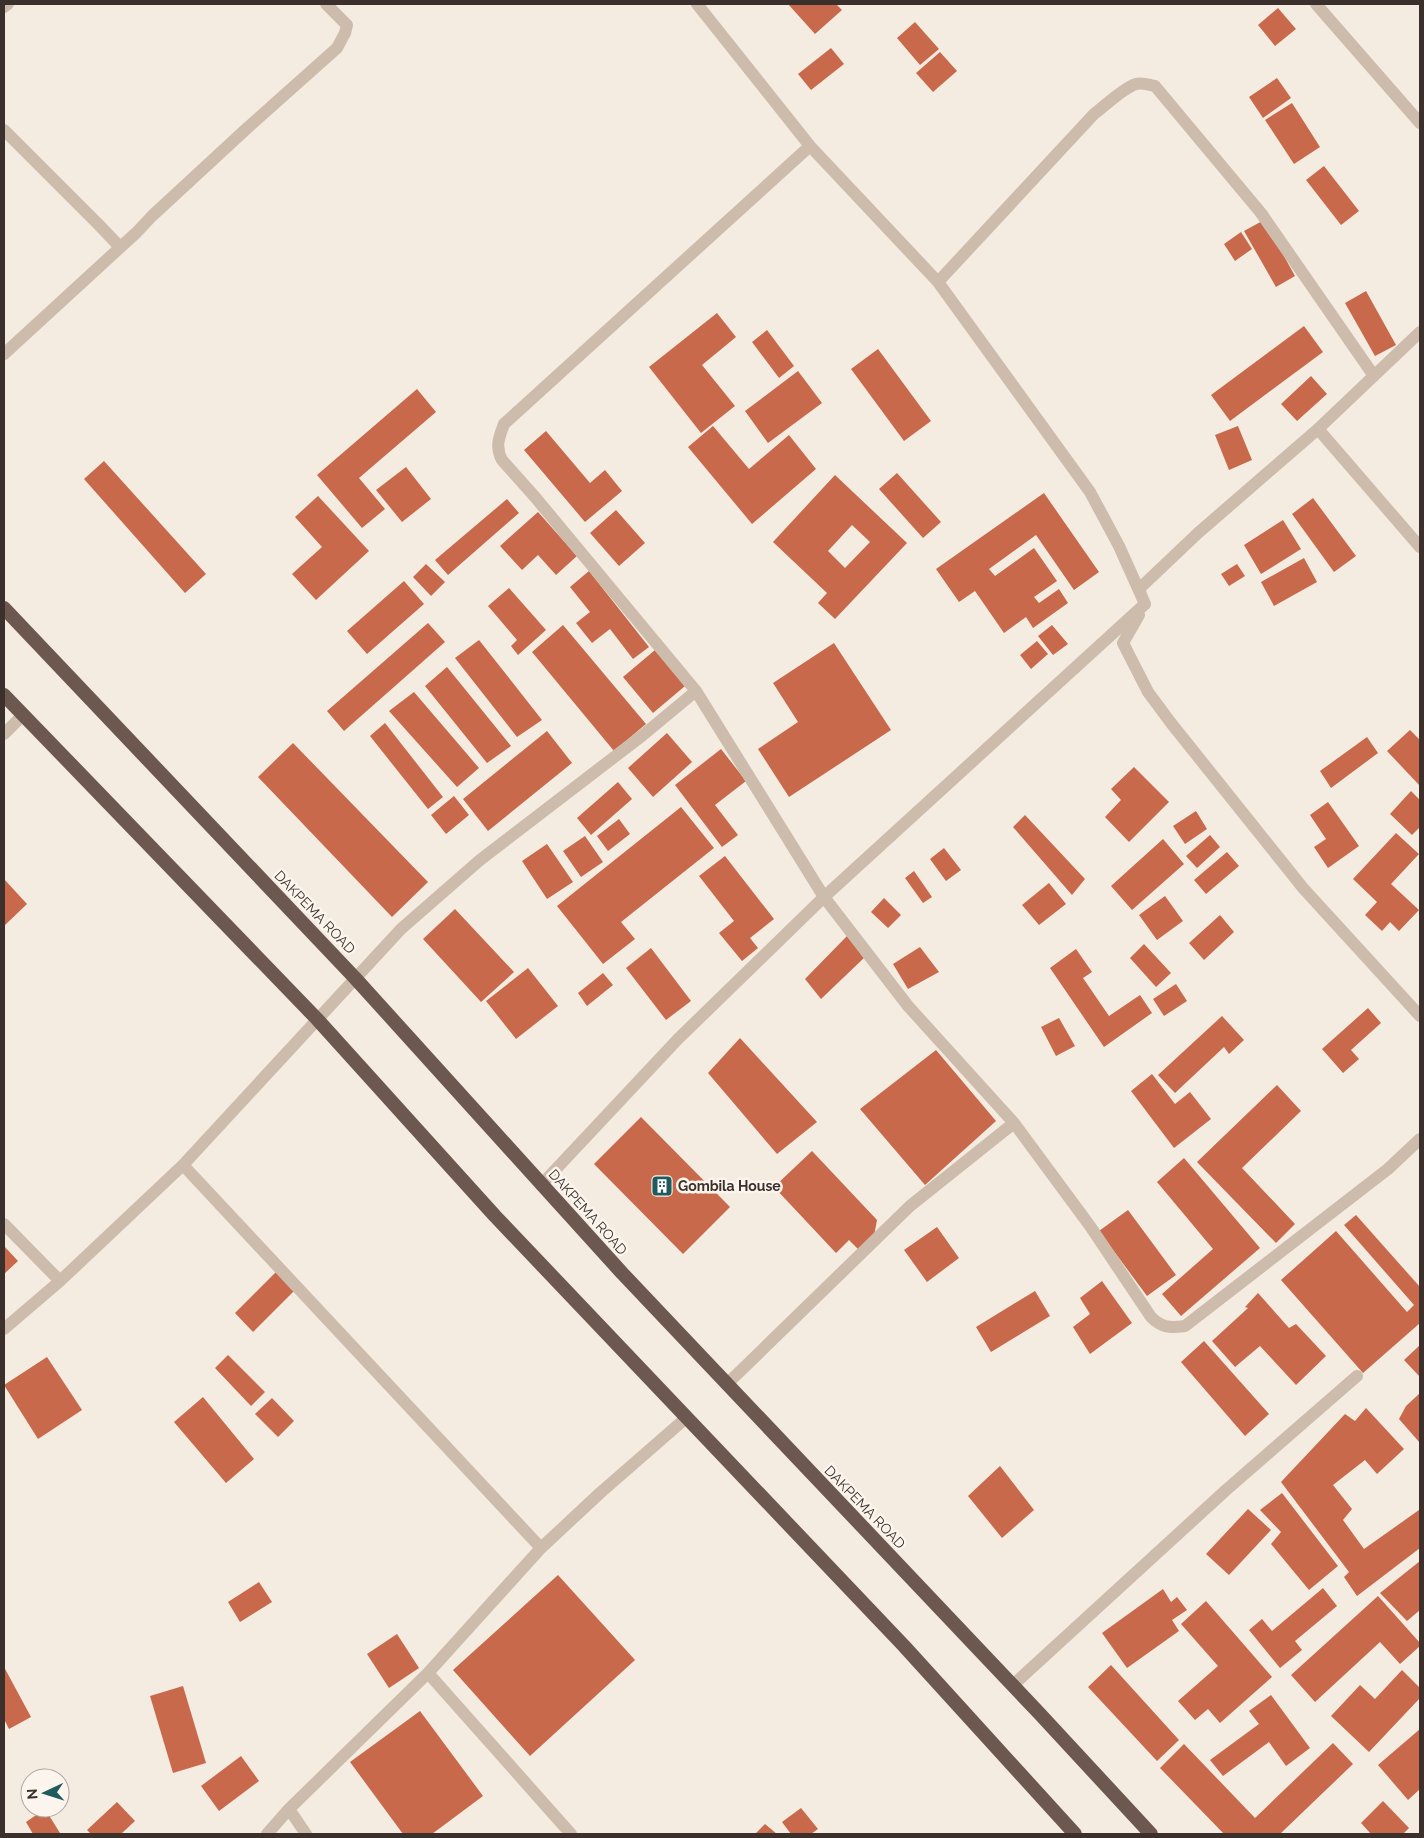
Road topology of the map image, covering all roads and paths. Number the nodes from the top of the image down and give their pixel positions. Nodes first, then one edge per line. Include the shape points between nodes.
1 (8, 4) edge
2 (326, 4) edge
3 (697, 4) edge
4 (1316, 4) edge
5 (4, 7) edge
6 (1420, 123) edge
7 (4, 130) edge
8 (810, 146) junction
9 (120, 247) junction
10 (938, 282) junction
11 (1420, 332) edge
12 (4, 354) edge
13 (1374, 376) junction
14 (1318, 429) junction
15 (1420, 547) edge
16 (1145, 604) junction
17 (4, 608) edge
18 (696, 691) junction
19 (4, 695) edge
20 (23, 715) junction
21 (4, 734) edge
22 (824, 898) junction
23 (355, 978) junction
24 (1420, 1016) edge
25 (317, 1019) junction
26 (1014, 1123) junction
27 (1420, 1139) edge
28 (183, 1165) junction
29 (541, 1185) junction
30 (4, 1224) edge
31 (60, 1282) junction
32 (4, 1329) edge
33 (1357, 1376) dead end
34 (727, 1384) junction
35 (686, 1418) junction
36 (541, 1548) junction
37 (428, 1673) junction
38 (1013, 1685) junction
39 (290, 1810) junction
40 (267, 1834) edge
41 (306, 1834) edge
42 (571, 1834) edge
43 (1075, 1834) edge
44 (1151, 1834) edge

1 - 5 street
2 - 9 street via 346,24 346,33 337,48
3 - 8 street
4 - 6 street
7 - 9 street
8 - 10 street
8 - 18 street via 504,424 498,438 498,454 502,460
9 - 12 street
10 - 13 street via 1094,114 1124,91 1144,83 1155,86 1261,213
10 - 16 street via 1090,492
11 - 13 street
13 - 14 street
14 - 15 street
14 - 16 street via 1198,533 1139,590
16 - 22 street
16 - 24 street via 1123,643 1148,692 1303,888
17 - 23 highway, DAKPEMA ROAD
18 - 22 street
18 - 23 street via 480,860 401,929
19 - 20 highway
20 - 21 street
20 - 25 highway
22 - 26 street via 908,1006
22 - 29 street via 678,1039
23 - 25 street
23 - 29 highway, DAKPEMA ROAD
25 - 28 street
25 - 35 highway via 495,1216
26 - 27 street via 1090,1226 1151,1317 1172,1328 1185,1326 1388,1169
26 - 34 street via 910,1206
28 - 31 street
28 - 36 street
29 - 34 highway, DAKPEMA ROAD
30 - 31 street
31 - 32 street
33 - 38 street via 1225,1491
34 - 38 highway, DAKPEMA ROAD
35 - 36 street
35 - 43 highway via 897,1639
36 - 37 street
37 - 39 street
37 - 42 street
38 - 44 highway, DAKPEMA ROAD
39 - 40 street
39 - 41 street

